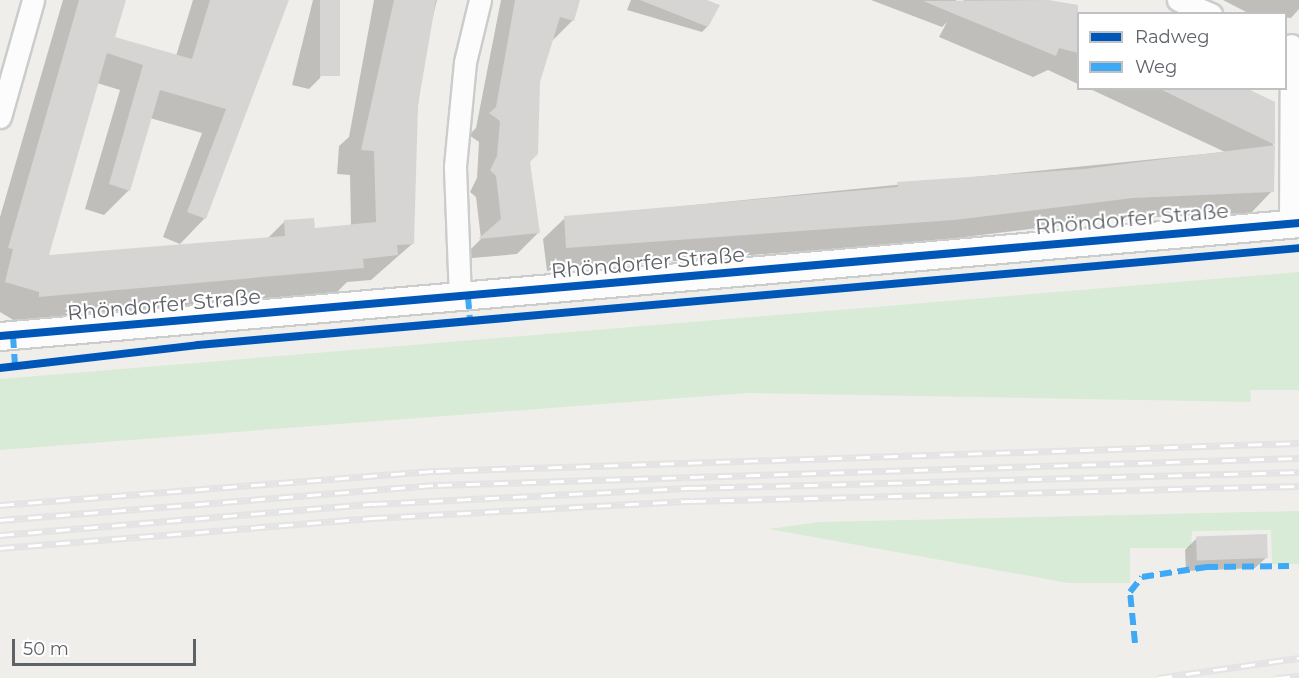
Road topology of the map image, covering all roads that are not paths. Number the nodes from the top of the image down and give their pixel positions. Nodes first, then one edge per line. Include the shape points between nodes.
1 (33, 0) edge
2 (480, 0) edge
3 (1178, 0) edge
4 (1206, 12) edge
5 (1292, 45) edge
6 (0, 117) edge
7 (1294, 223) edge
8 (460, 298) junction
9 (0, 336) edge

1 - 6 street
2 - 8 street via 465,62 455,166
3 - 4 street
5 - 7 street
7 - 8 street, Rhöndorfer Straße
8 - 9 street, Rhöndorfer Straße

